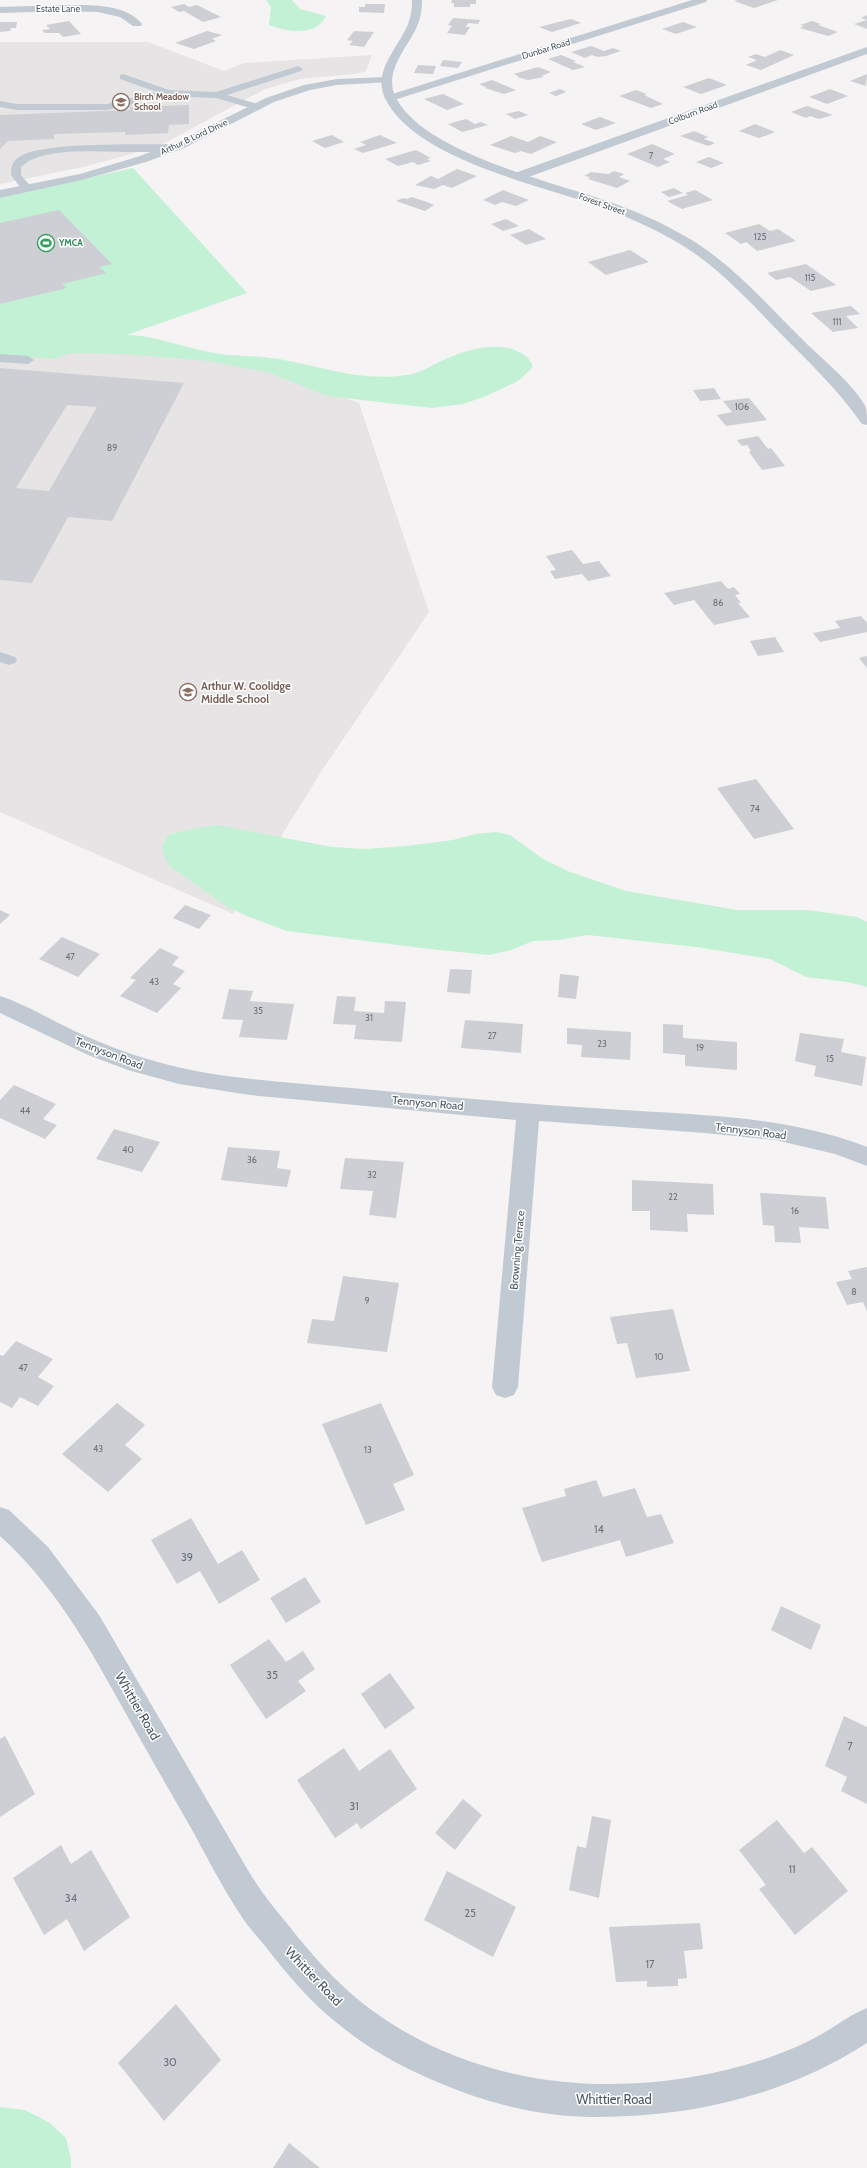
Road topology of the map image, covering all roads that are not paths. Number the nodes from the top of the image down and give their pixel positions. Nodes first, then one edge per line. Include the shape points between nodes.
1 (417, 0) edge
2 (667, 0) edge
3 (702, 0) edge
4 (682, 6) junction
5 (0, 10) edge
6 (137, 24) dead end
7 (867, 50) edge
8 (298, 69) dead end
9 (123, 77) dead end
10 (386, 80) junction
11 (168, 93) junction
12 (217, 95) junction
13 (390, 98) junction
14 (0, 104) edge
15 (257, 107) junction
16 (175, 147) junction
17 (519, 176) junction
18 (27, 189) junction
19 (0, 194) edge
20 (0, 358) edge
21 (28, 360) dead end
22 (867, 421) edge
23 (0, 1004) edge
24 (528, 1112) junction
25 (867, 1157) edge
26 (505, 1387) dead end
27 (0, 1519) edge
28 (867, 2024) edge

1 - 10 street, Forest Street via 412,26 392,60
2 - 4 street
3 - 4 street, Dunbar Road
4 - 13 street, Dunbar Road
5 - 6 street, Estate Lane via 99,10 125,15
7 - 17 street, Colburn Road
8 - 12 lane
9 - 11 lane
10 - 13 street, Forest Street
10 - 15 street, Arthur B Lord Drive via 345,81 307,87
11 - 12 lane
11 - 14 lane via 107,107 17,107
12 - 15 lane
13 - 17 street, Forest Street via 407,120 434,140
15 - 16 street, Arthur B Lord Drive
16 - 18 street, Arthur B Lord Drive via 139,161
16 - 18 lane via 57,150 34,154 16,166 16,175
17 - 22 street, Forest Street via 620,210 661,228 696,248 730,276 838,384
18 - 19 street, Arthur B Lord Drive
20 - 21 lane
23 - 24 street, Tennyson Road via 99,1051 177,1075 259,1088
24 - 25 street, Tennyson Road via 751,1130 834,1145
24 - 26 street, Browning Terrace
27 - 28 street, Whittier Road via 36,1554 89,1625 249,1900 292,1955 332,1998 374,2031 415,2055 475,2081 511,2091 566,2100 656,2099 698,2094 786,2067 820,2052

